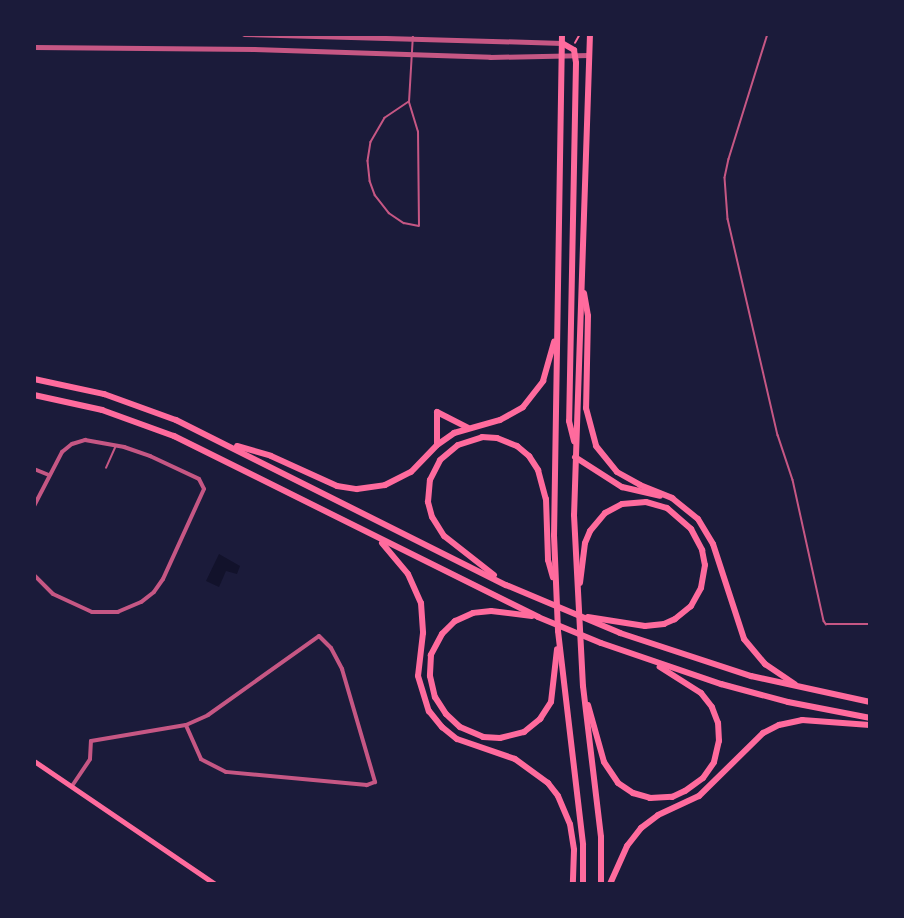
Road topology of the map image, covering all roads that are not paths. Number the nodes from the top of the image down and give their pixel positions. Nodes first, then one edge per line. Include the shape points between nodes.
1 (244, 34) edge
2 (562, 34) edge
3 (590, 34) edge
4 (768, 34) edge
5 (253, 35) edge
6 (413, 36) edge
7 (562, 43) junction
8 (34, 46) edge
9 (574, 51) junction
10 (410, 53) junction
11 (562, 54) junction
12 (589, 55) junction
13 (409, 102) junction
14 (582, 286) junction
15 (557, 327) junction
16 (34, 379) edge
17 (34, 395) edge
18 (468, 428) junction
19 (220, 441) junction
20 (437, 445) junction
21 (576, 445) junction
22 (117, 446) junction
23 (575, 457) junction
24 (106, 468) dead end
25 (34, 469) edge
26 (49, 475) junction
27 (37, 494) edge
28 (678, 502) junction
29 (34, 506) edge
30 (377, 538) junction
31 (34, 575) edge
32 (555, 584) junction
33 (506, 585) junction
34 (578, 602) junction
35 (538, 617) junction
36 (599, 622) junction
37 (870, 624) edge
38 (558, 631) junction
39 (649, 661) junction
40 (583, 686) junction
41 (800, 688) junction
42 (870, 702) edge
43 (870, 718) edge
44 (186, 725) junction
45 (870, 725) edge
46 (34, 761) edge
47 (72, 786) junction
48 (214, 884) edge
49 (573, 884) edge
50 (583, 884) edge
51 (601, 884) edge
52 (610, 884) edge

1 - 5 street
2 - 7 main road
3 - 12 main road
4 - 37 lane via 729,159 725,178 728,219 824,621
5 - 6 street
6 - 7 street
6 - 10 lane
7 - 9 main road
7 - 11 main road
8 - 10 street
9 - 11 street
9 - 12 street
9 - 21 main road via 569,421
10 - 11 street via 490,57
10 - 13 lane
11 - 15 main road
12 - 14 main road
13 - 13 lane via 385,118 371,142 368,161 373,189 388,213 404,223 419,226 418,132
14 - 21 main road
14 - 28 main road via 588,316 586,408 594,440 617,472
15 - 18 main road via 545,376 533,396 506,418
15 - 32 main road
16 - 19 main road via 133,403
17 - 30 main road via 102,410 159,430
18 - 20 main road
18 - 20 main road via 437,412
19 - 20 main road via 271,456 329,483 357,489 398,479 416,468
19 - 33 main road
21 - 23 main road
22 - 24 lane
22 - 26 street via 93,440 74,442 64,450
22 - 31 street via 150,456 199,479 204,489 163,579 141,603 118,612 92,612 53,594
23 - 28 main road via 622,487
23 - 34 main road
25 - 26 street
26 - 27 street
27 - 29 street
28 - 41 main road via 693,513 709,536 749,646 765,664
30 - 35 main road
30 - 49 main road via 404,568 419,596 424,626 418,676 429,711 457,739 515,759 548,783 570,824
32 - 33 main road via 548,560 544,487 536,465 522,449 508,441 476,438 452,448 436,465 429,485 429,507 444,536
32 - 38 main road
33 - 36 main road
34 - 36 main road via 585,543 605,513 621,504 646,502 681,517 696,536 704,557 703,581 691,606 675,619 657,626
34 - 40 main road
35 - 38 main road via 479,612 461,618 442,634 431,655 431,683 442,709 460,727 476,735 500,738 524,732 540,719 554,691
35 - 39 main road
36 - 41 main road via 685,656
38 - 50 main road via 582,834
39 - 40 main road via 701,693 718,723 719,746 711,768 677,795 646,797 628,791 615,780 602,756
39 - 43 main road via 766,696
40 - 51 main road via 602,847
41 - 42 main road
44 - 44 street via 208,715 319,636 332,648 342,669 375,782 367,785 226,772 201,759
44 - 47 street via 91,741 90,759
45 - 52 main road via 802,720 763,733 699,796 658,815 636,833
46 - 47 main road
47 - 48 main road

